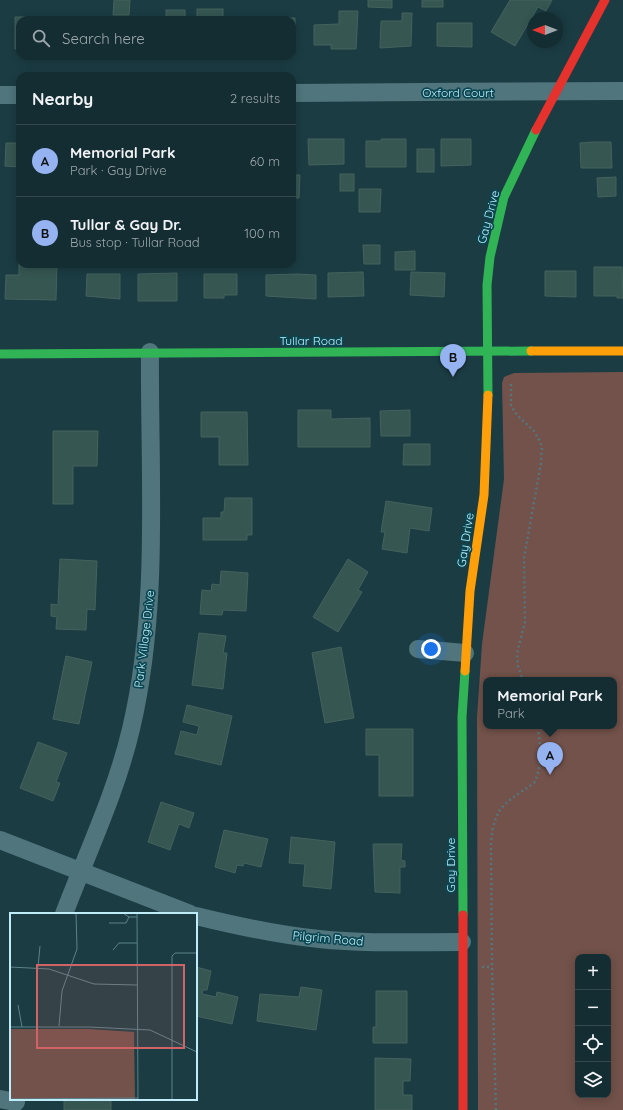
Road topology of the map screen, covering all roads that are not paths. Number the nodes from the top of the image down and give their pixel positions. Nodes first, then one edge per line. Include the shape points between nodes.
1 (604, 0) edge
2 (556, 90) junction
3 (623, 91) edge
4 (296, 93) edge
5 (0, 95) edge
6 (16, 95) edge
7 (623, 351) edge
8 (150, 352) junction
9 (488, 352) junction
10 (0, 354) edge
11 (418, 649) dead end
12 (465, 653) junction
13 (0, 840) edge
14 (80, 872) junction
15 (64, 913) edge
16 (187, 913) edge
17 (197, 916) edge
18 (462, 942) junction
19 (463, 1110) edge

1 - 2 street, Gay Drive
2 - 3 street, Oxford Court
2 - 4 street, Oxford Court
2 - 9 street, Gay Drive via 517,167 504,197 495,229 487,285
5 - 6 street
7 - 9 street, Tullar Road
8 - 9 street, Tullar Road
8 - 10 street, Tullar Road
8 - 14 street, Park Village Drive via 151,588 147,633 131,729 115,785
9 - 12 street, Gay Drive via 484,495 470,591
11 - 12 street
12 - 18 street, Gay Drive via 462,717
13 - 14 street
14 - 15 street, Park Village Drive
14 - 16 street
17 - 18 street, Pilgrim Road via 260,931 320,939
18 - 19 street, Gay Drive

